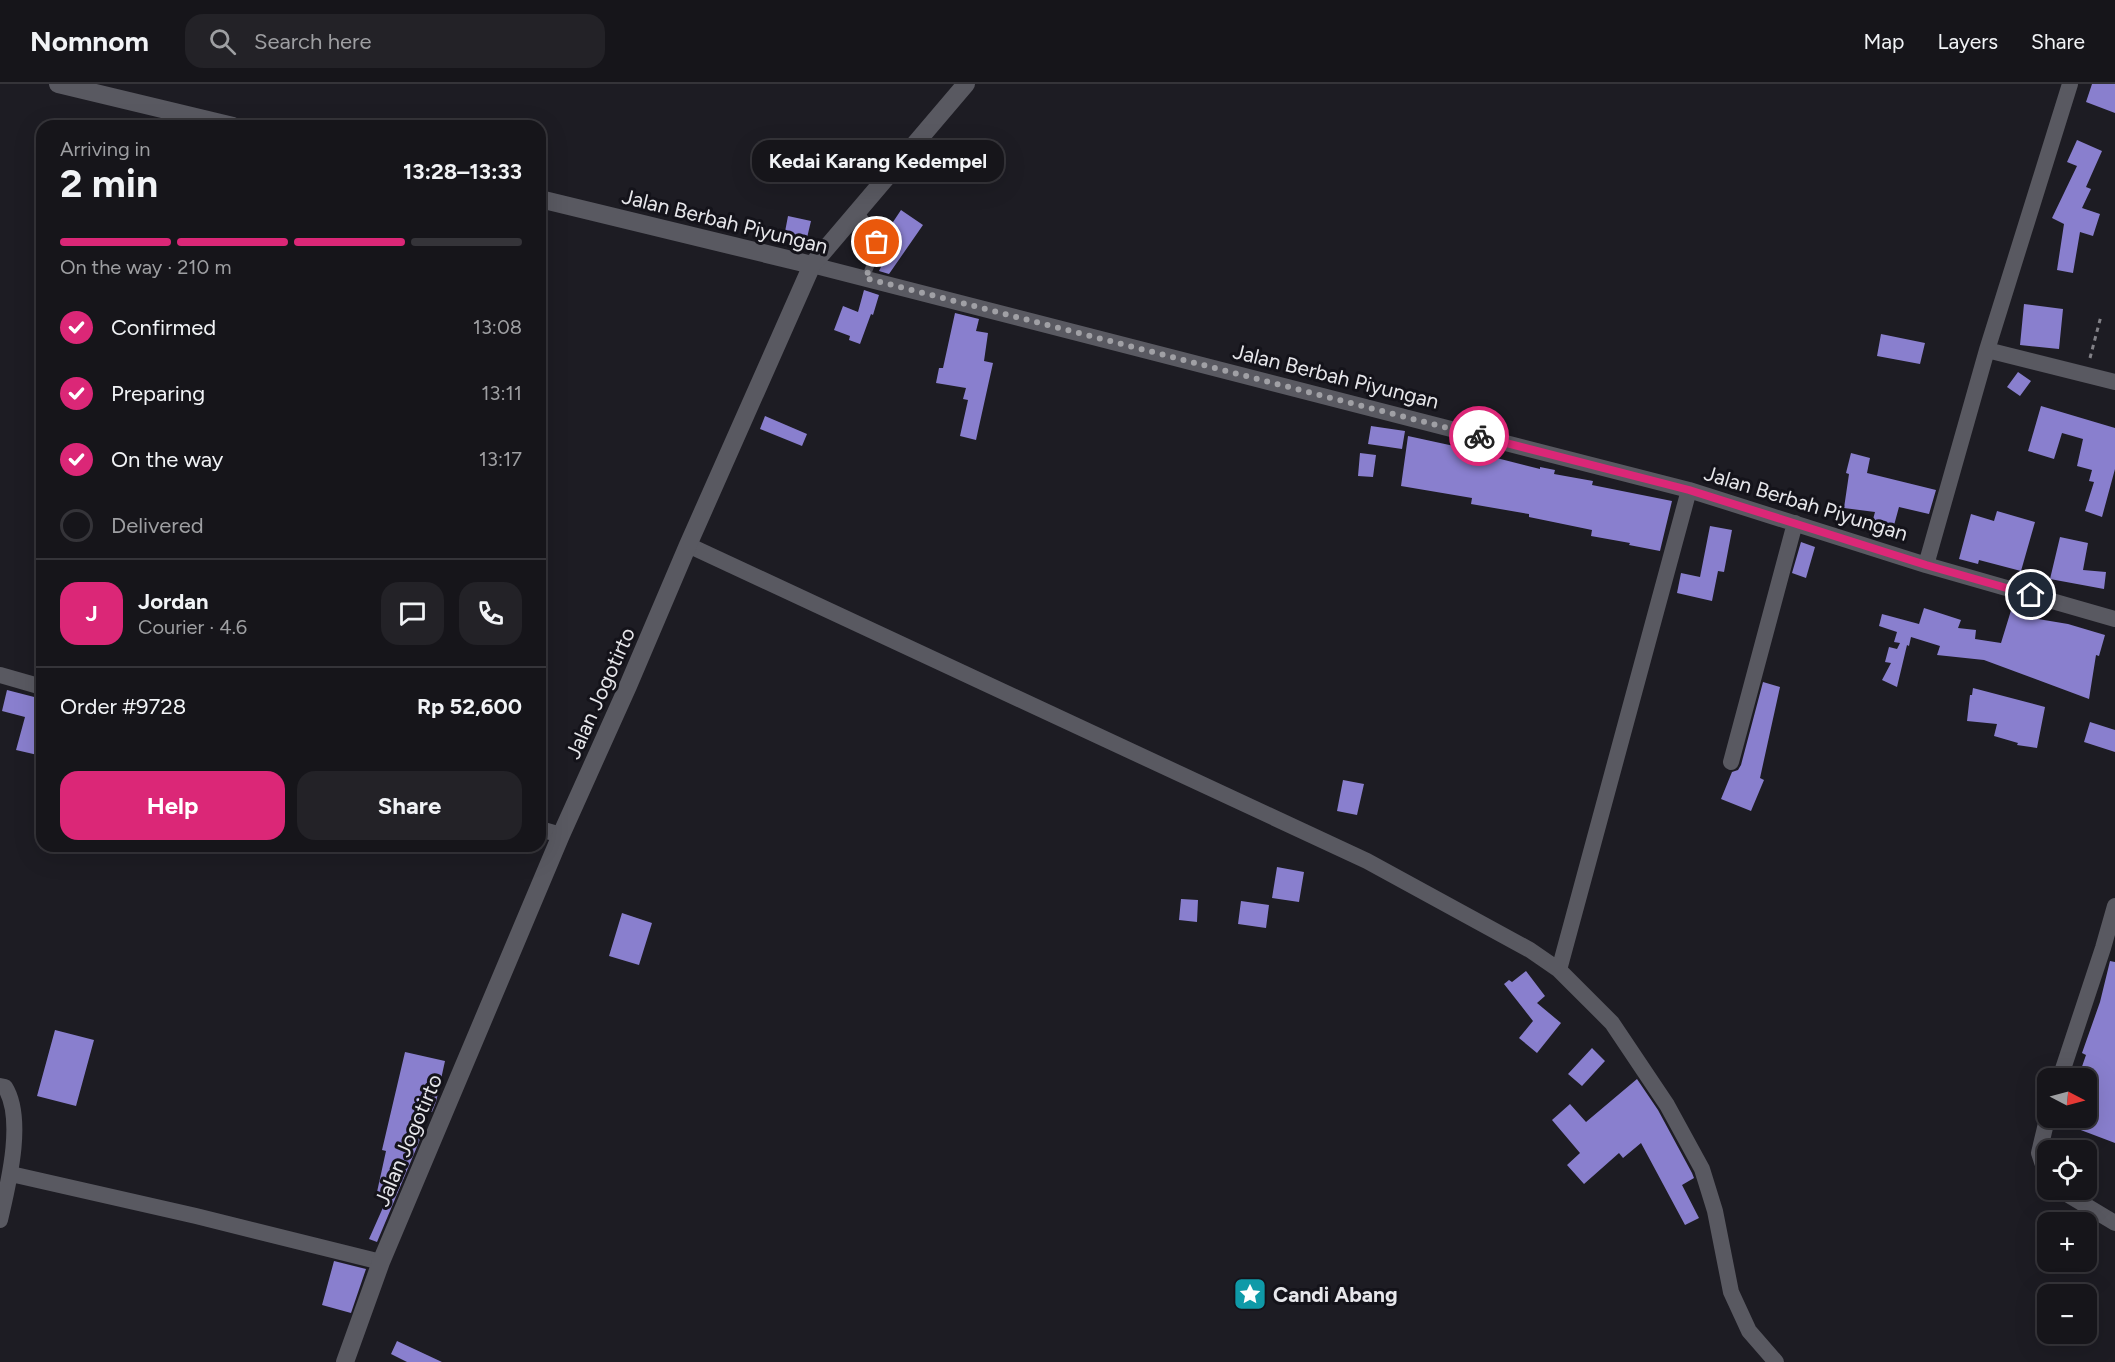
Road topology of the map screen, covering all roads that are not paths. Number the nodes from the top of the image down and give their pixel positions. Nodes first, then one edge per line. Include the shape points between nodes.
1 (58, 84) edge
2 (966, 84) edge
3 (2070, 84) edge
4 (208, 120) edge
5 (546, 200) edge
6 (859, 210) junction
7 (812, 265) junction
8 (865, 278) junction
9 (1987, 350) junction
10 (2115, 382) edge
11 (1689, 490) junction
12 (1795, 523) junction
13 (688, 544) junction
14 (1926, 565) junction
15 (2115, 620) edge
16 (0, 675) edge
17 (36, 685) edge
18 (1731, 762) dead end
19 (546, 831) edge
20 (561, 835) junction
21 (2115, 906) edge
22 (2109, 949) edge
23 (1559, 970) junction
24 (2064, 1068) edge
25 (0, 1086) edge
26 (11, 1174) junction
27 (2077, 1200) edge
28 (0, 1220) edge
29 (2115, 1223) edge
30 (381, 1262) junction
31 (345, 1362) edge
32 (1776, 1362) edge

1 - 4 street
2 - 6 street, Jalan Jogotirto
3 - 9 street
5 - 7 street, Jalan Berbah Piyungan
6 - 7 street, Jalan Jogotirto
6 - 8 lane via 877,242
7 - 8 street, Jalan Berbah Piyungan
7 - 13 street, Jalan Jogotirto
8 - 11 street, Jalan Berbah Piyungan
9 - 10 street
9 - 14 street
11 - 12 street, Jalan Berbah Piyungan
11 - 23 street
12 - 14 street, Jalan Berbah Piyungan
12 - 18 street
13 - 20 street, Jalan Jogotirto
13 - 23 street via 1367,861 1530,950
14 - 15 street, Jalan Berbah Piyungan
16 - 17 street
19 - 20 street
20 - 30 street, Jalan Jogotirto
21 - 22 street
22 - 24 street
23 - 32 street via 1612,1023 1672,1114 1702,1169 1731,1292 1749,1331
25 - 26 street via 11,1097 14,1112
26 - 28 street
26 - 30 street
27 - 29 street
30 - 31 street, Jalan Jogotirto

